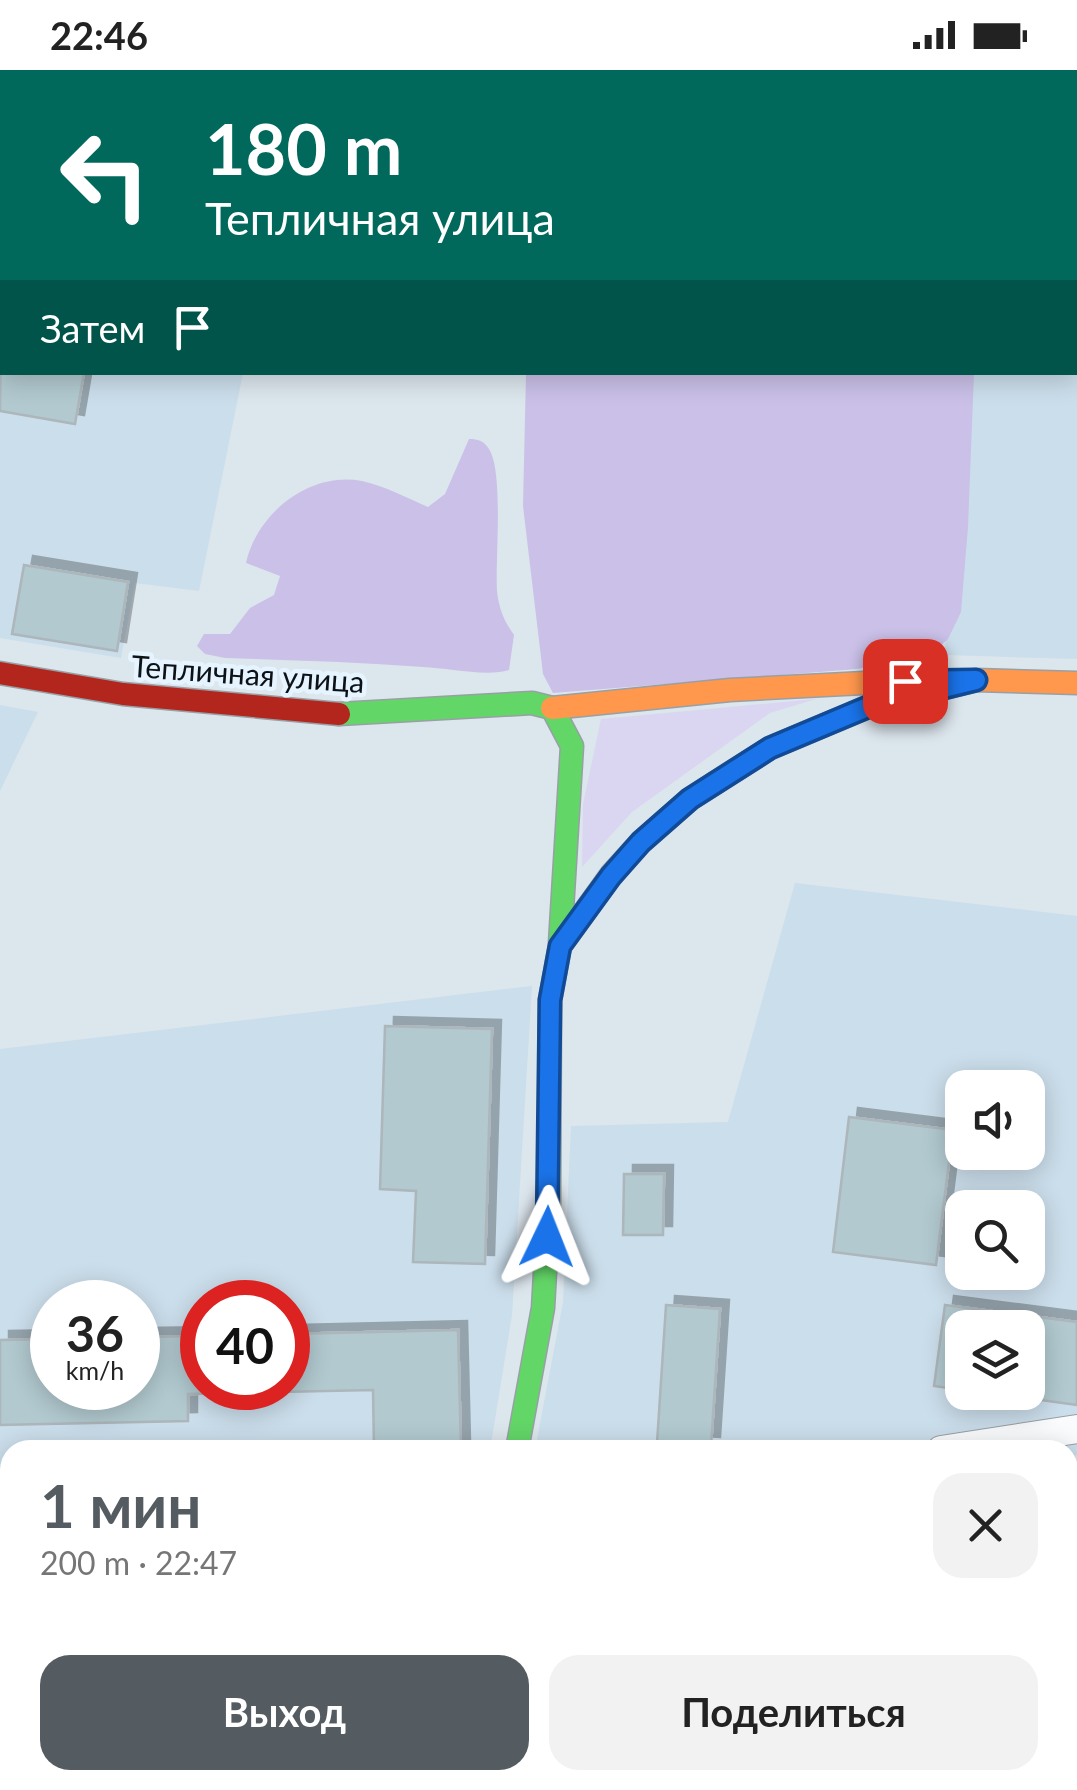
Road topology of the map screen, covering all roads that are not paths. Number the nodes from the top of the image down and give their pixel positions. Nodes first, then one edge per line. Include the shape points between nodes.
1 (0, 673) edge
2 (976, 680) junction
3 (1077, 683) edge
4 (552, 708) junction
5 (560, 946) junction
6 (1077, 1429) edge
7 (519, 1440) edge
8 (1006, 1440) edge

1 - 4 street, Тепличная улица via 123,694 346,714 532,703
2 - 3 street
2 - 4 street, Тепличная улица via 730,690
2 - 5 street via 870,706 770,748 690,799 641,842
4 - 5 street via 572,746
5 - 7 street via 550,1000 543,1308
6 - 8 street

